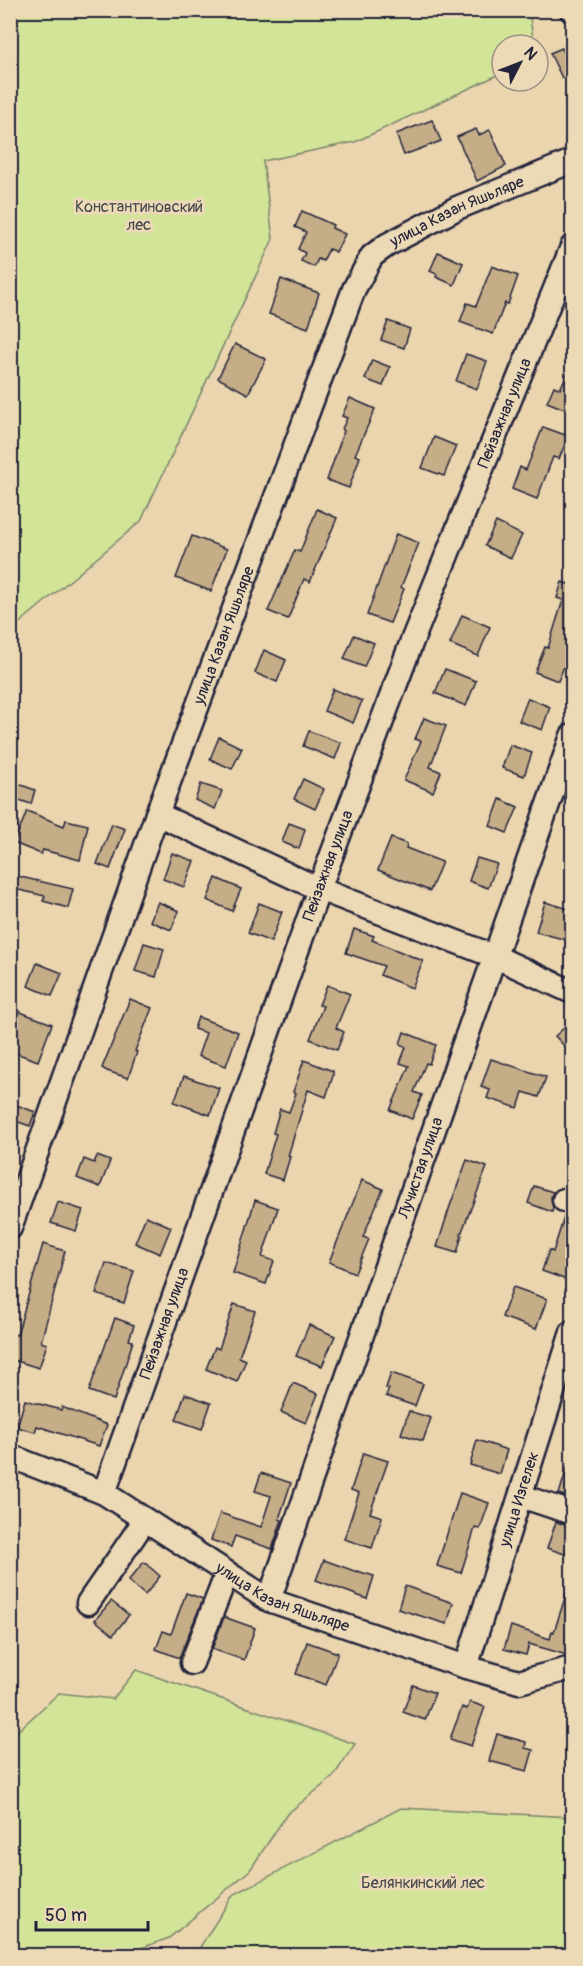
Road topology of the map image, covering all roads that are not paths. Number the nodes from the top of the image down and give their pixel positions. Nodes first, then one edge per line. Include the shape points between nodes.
1 (573, 161) edge
2 (573, 247) edge
3 (573, 736) edge
4 (157, 814) junction
5 (319, 889) junction
6 (496, 957) junction
7 (573, 992) edge
8 (10, 1228) edge
9 (573, 1332) edge
10 (10, 1456) edge
11 (104, 1493) junction
12 (520, 1496) junction
13 (573, 1513) edge
14 (145, 1520) junction
15 (227, 1573) junction
16 (269, 1600) junction
17 (88, 1602) dead end
18 (192, 1663) dead end
19 (466, 1666) junction
20 (573, 1668) edge

1 - 4 street, улица Казан Яшьляре via 457,208 372,256 354,289
2 - 5 street, Пейзажная улица via 412,641
3 - 6 street, Лучистая улица
4 - 5 street
4 - 8 street, улица Казан Яшьляре
5 - 6 street
5 - 11 street, Пейзажная улица
6 - 7 street
6 - 16 street, Лучистая улица
9 - 12 street, улица Изгелек
10 - 11 street, улица Казан Яшьляре
11 - 14 street, улица Казан Яшьляре
12 - 13 street
12 - 19 street, улица Изгелек
14 - 15 street, улица Казан Яшьляре
14 - 17 street
15 - 16 street, улица Казан Яшьляре
15 - 18 street
16 - 19 street, улица Казан Яшьляре
19 - 20 street, улица Казан Яшьляре via 519,1682

